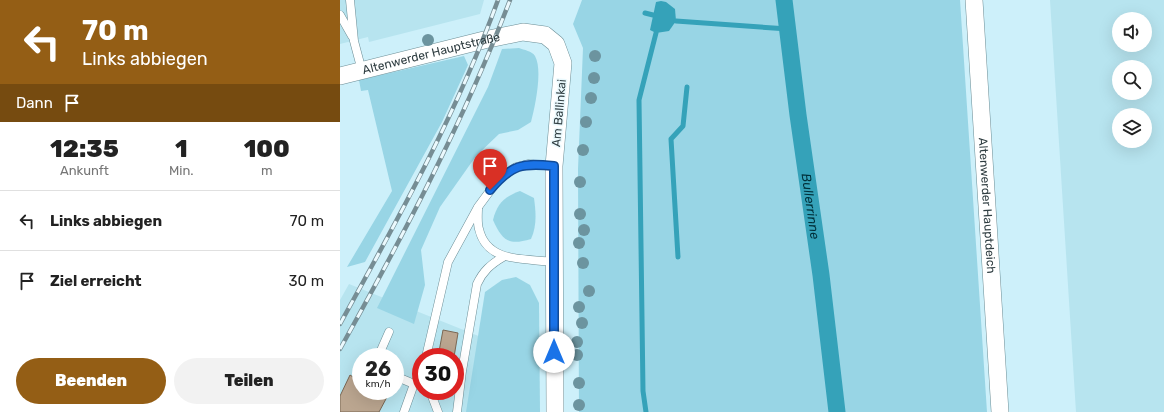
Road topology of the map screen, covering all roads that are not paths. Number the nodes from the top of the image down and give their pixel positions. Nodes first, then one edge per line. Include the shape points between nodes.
1 (350, 0) edge
2 (974, 0) edge
3 (340, 15) edge
4 (523, 32) joint
5 (354, 41) junction
6 (362, 70) junction
7 (340, 76) edge
8 (554, 166) junction
9 (478, 207) junction
10 (503, 257) junction
11 (554, 262) junction
12 (389, 332) dead end
13 (382, 348) edge
14 (428, 348) edge
15 (463, 348) edge
16 (412, 390) edge
17 (433, 400) edge
18 (457, 400) edge
19 (404, 412) edge
20 (438, 412) edge
21 (457, 412) edge
22 (555, 412) edge
23 (1000, 412) edge

1 - 5 lane
2 - 23 street, Altenwerder Hauptdeich
3 - 5 lane
4 - 6 street, Altenwerder Hauptstraße
4 - 8 street, Am Ballinkai via 538,33 552,39 562,56 563,71
5 - 6 lane
6 - 7 street, Altenwerder Hauptstraße
8 - 9 lane via 528,164 516,167 498,180
8 - 11 street, Am Ballinkai
9 - 10 lane via 478,228 483,241 488,248
9 - 14 lane via 448,262
10 - 11 lane
10 - 15 lane via 481,274
11 - 22 street, Am Ballinkai
12 - 13 lane
16 - 19 lane
17 - 20 lane
18 - 21 lane

